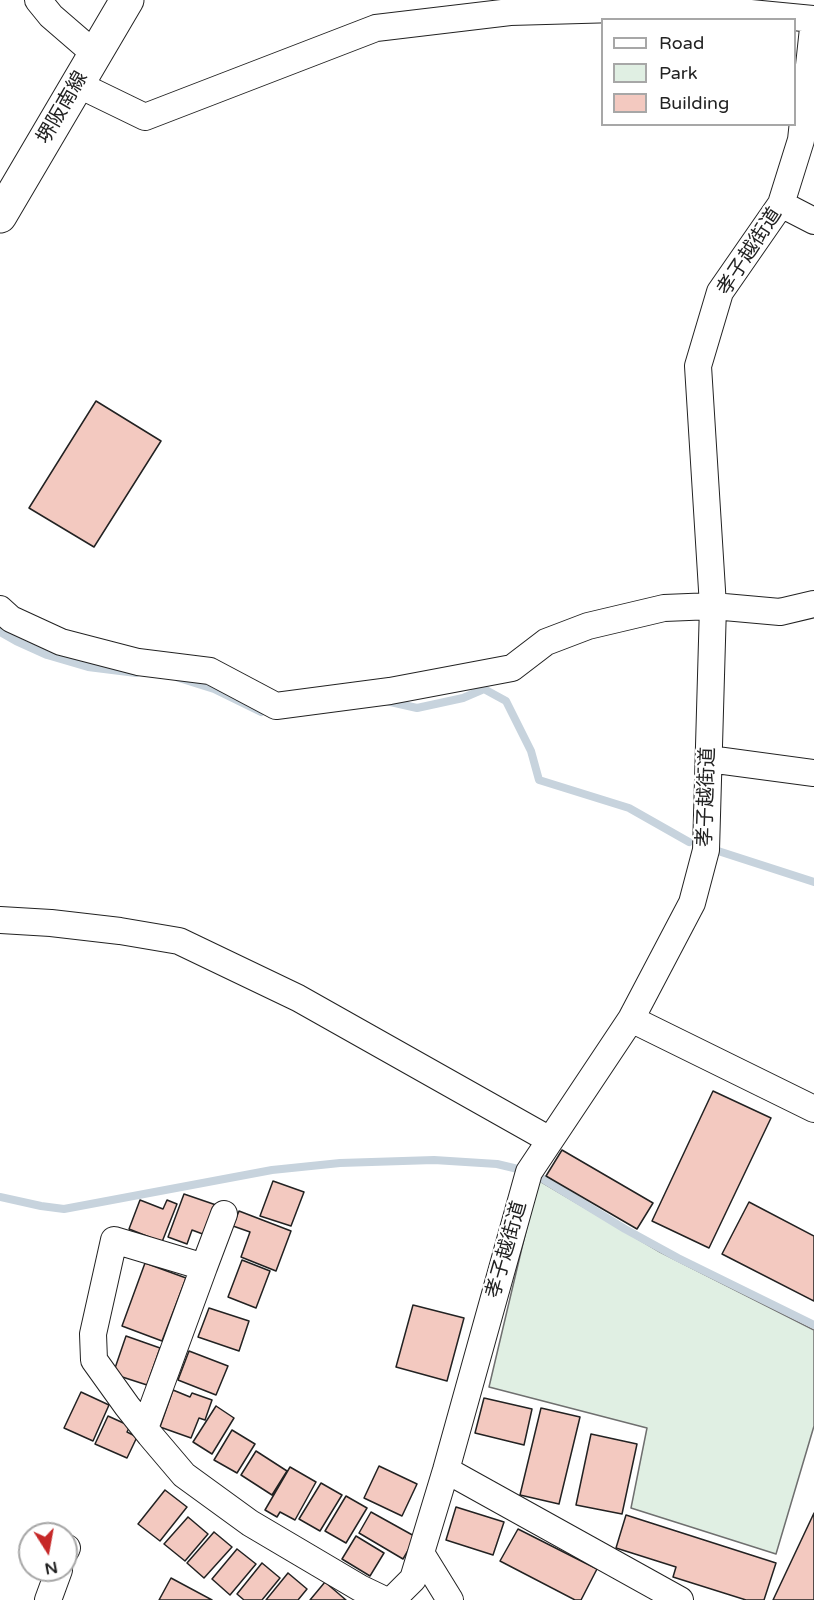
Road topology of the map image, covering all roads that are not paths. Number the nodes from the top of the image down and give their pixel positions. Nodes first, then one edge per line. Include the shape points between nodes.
1 (38, 0) edge
2 (127, 0) edge
3 (814, 19) edge
4 (95, 54) junction
5 (77, 84) junction
6 (782, 204) junction
7 (0, 216) edge
8 (814, 221) edge
9 (814, 604) edge
10 (713, 606) junction
11 (0, 609) edge
12 (708, 759) junction
13 (814, 773) edge
14 (0, 920) edge
15 (631, 1019) junction
16 (814, 1108) edge
17 (550, 1140) junction
18 (224, 1214) dead end
19 (204, 1267) junction
20 (145, 1428) junction
21 (446, 1470) junction
22 (421, 1553) junction
23 (55, 1582) edge
24 (48, 1600) edge
25 (385, 1600) edge
26 (392, 1600) edge
27 (450, 1600) edge
28 (680, 1600) edge

1 - 4 street
2 - 4 main road, 堺阪南線
3 - 5 street via 688,7 510,12 376,28 145,117
3 - 6 street, 孝子越街道 via 801,141
4 - 5 main road, 堺阪南線
5 - 7 main road, 堺阪南線
6 - 8 street
6 - 10 street, 孝子越街道 via 720,292 698,366
9 - 10 street via 780,612
10 - 11 street via 664,608 588,626 546,642 512,668 390,691 276,706 210,671 138,662 61,642 10,619
10 - 12 street, 孝子越街道
12 - 13 street
12 - 15 street, 孝子越街道 via 706,850 692,903
14 - 17 street via 51,922 179,941 298,998
15 - 16 street
15 - 17 street, 孝子越街道
17 - 21 street, 孝子越街道 via 529,1172
18 - 19 street
19 - 20 street
19 - 20 street via 114,1240 93,1334 94,1360
20 - 25 street via 184,1475 250,1523
21 - 22 street, 孝子越街道
21 - 28 street
22 - 26 street, 孝子越街道 via 413,1579
22 - 27 street
23 - 24 street

